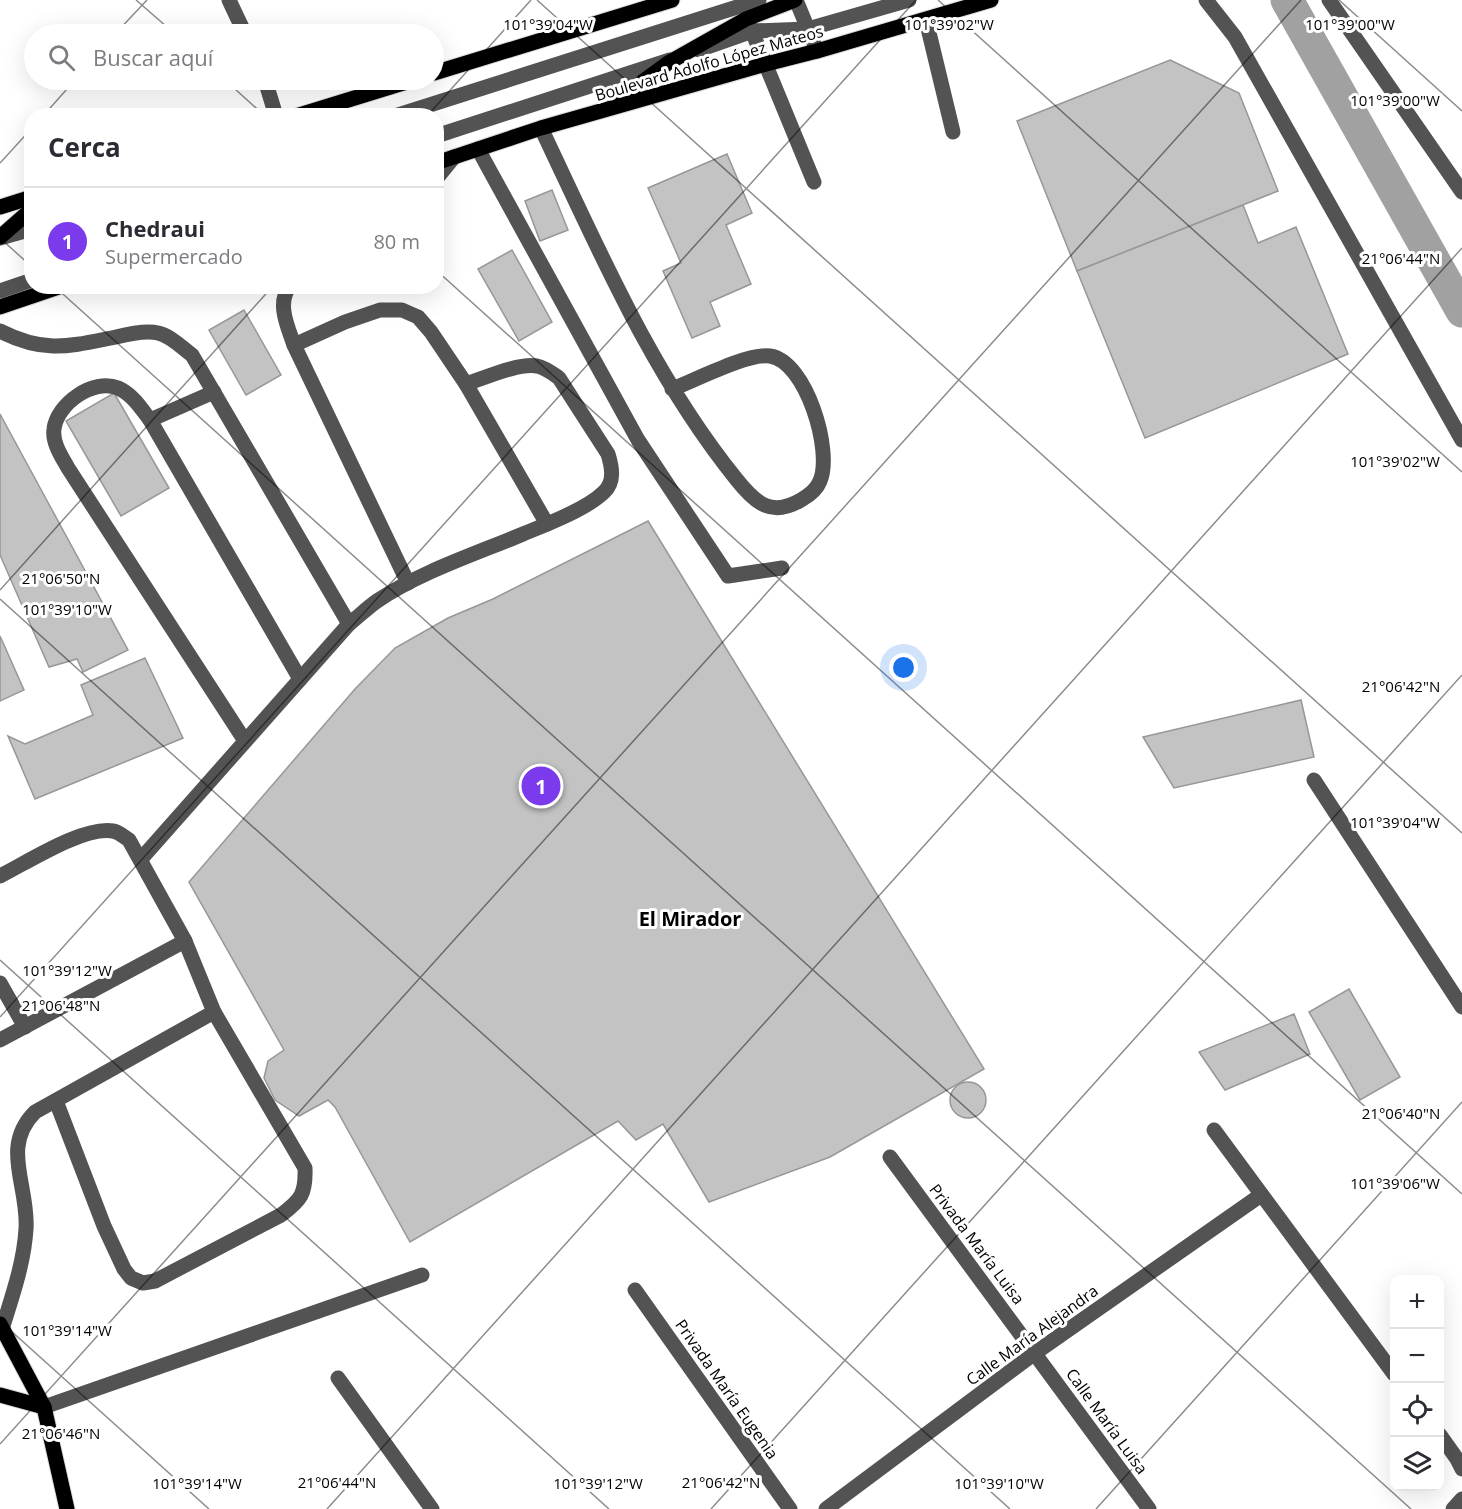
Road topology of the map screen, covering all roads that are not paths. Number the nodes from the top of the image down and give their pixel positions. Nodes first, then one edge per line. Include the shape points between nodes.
1 (229, 0) edge
2 (672, 0) edge
3 (759, 0) edge
4 (796, 0) edge
5 (909, 0) edge
6 (991, 0) edge
7 (1206, 0) edge
8 (1329, 0) edge
9 (744, 14) edge
10 (926, 20) junction
11 (240, 24) edge
12 (808, 29) junction
13 (817, 51) junction
14 (682, 56) junction
15 (766, 64) junction
16 (444, 70) edge
17 (268, 90) edge
18 (380, 90) edge
19 (274, 108) edge
20 (322, 108) edge
21 (422, 108) edge
22 (612, 109) junction
23 (541, 128) junction
24 (953, 132) dead end
25 (444, 133) edge
26 (478, 149) junction
27 (454, 157) junction
28 (444, 160) edge
29 (444, 169) edge
30 (814, 182) dead end
31 (1462, 192) edge
32 (24, 200) edge
33 (0, 207) edge
34 (24, 216) edge
35 (24, 230) edge
36 (0, 237) edge
37 (24, 283) edge
38 (0, 291) edge
39 (38, 294) edge
40 (286, 294) edge
41 (0, 307) edge
42 (0, 331) edge
43 (294, 345) junction
44 (466, 384) junction
45 (672, 389) junction
46 (214, 392) junction
47 (150, 420) junction
48 (1462, 440) edge
49 (547, 524) junction
50 (782, 568) dead end
51 (408, 584) junction
52 (349, 624) junction
53 (300, 679) junction
54 (245, 741) junction
55 (1314, 780) dead end
56 (141, 860) junction
57 (0, 876) edge
58 (184, 941) junction
59 (0, 983) edge
60 (1462, 1007) edge
61 (214, 1012) junction
62 (25, 1027) junction
63 (0, 1040) edge
64 (56, 1101) junction
65 (1214, 1130) dead end
66 (890, 1157) dead end
67 (1261, 1195) junction
68 (422, 1275) dead end
69 (635, 1290) dead end
70 (1, 1326) edge
71 (1035, 1353) junction
72 (1390, 1367) edge
73 (338, 1378) dead end
74 (0, 1395) edge
75 (44, 1407) junction
76 (1441, 1437) edge
77 (1460, 1464) edge
78 (1462, 1499) edge
79 (67, 1505) edge
80 (432, 1509) edge
81 (790, 1509) edge
82 (826, 1509) edge
83 (1149, 1509) edge
84 (1453, 1509) edge

1 - 11 street
2 - 16 main road
3 - 9 street
4 - 9 main road
4 - 12 street
5 - 12 street
6 - 10 main road, Boulevard Adolfo López Mateos
7 - 48 street via 1235,37
8 - 31 street
9 - 12 street
9 - 14 main road
9 - 15 street
9 - 21 street
10 - 13 main road, Boulevard Adolfo López Mateos
10 - 24 street
12 - 13 street
13 - 15 main road, Boulevard Adolfo López Mateos
14 - 22 main road via 642,82
14 - 25 street
15 - 22 main road, Boulevard Adolfo López Mateos
15 - 30 street
17 - 19 street
18 - 20 main road
22 - 23 main road, Boulevard Adolfo López Mateos
23 - 26 main road, Boulevard Adolfo López Mateos
23 - 45 street via 634,323
26 - 27 main road, Boulevard Adolfo López Mateos
26 - 50 street via 638,440 728,576
27 - 28 main road, Boulevard Adolfo López Mateos
27 - 29 street
32 - 33 main road
34 - 36 main road
35 - 36 street
37 - 38 street
39 - 41 main road
40 - 43 street via 283,308
42 - 46 street via 38,345 64,348 156,332 173,339 192,356
43 - 44 street via 380,310 402,310 418,317 431,332
43 - 51 street
44 - 49 street
44 - 49 street via 522,367 547,369 559,378 608,454 611,481 605,491
45 - 45 street via 749,495 766,507 787,508 808,496 820,483 825,461 821,434 803,384 789,365 773,357 756,356
46 - 47 street
46 - 52 street
47 - 53 street
47 - 54 street via 131,396 106,384 68,403 57,416 53,431 68,468
49 - 51 street
51 - 52 street via 377,601
52 - 53 street
53 - 54 street
54 - 56 street
55 - 60 street
56 - 57 street via 129,840 116,831 97,830
56 - 58 street
58 - 61 street
58 - 62 street
59 - 62 street
61 - 64 street
61 - 64 street via 305,1168 306,1187 297,1202 281,1215 155,1281 143,1283 131,1278 104,1226
62 - 63 street
64 - 70 street via 26,1120 14,1145 26,1230
65 - 67 street
66 - 71 street, Privada María Luisa
67 - 71 street, Calle María Alejandra
67 - 72 street
68 - 75 street
69 - 81 street, Privada María Eugenia
70 - 75 main road
71 - 82 street, Calle María Alejandra
71 - 83 street, Calle María Luisa
73 - 80 street
74 - 75 main road
75 - 79 main road
76 - 77 street
78 - 84 street

